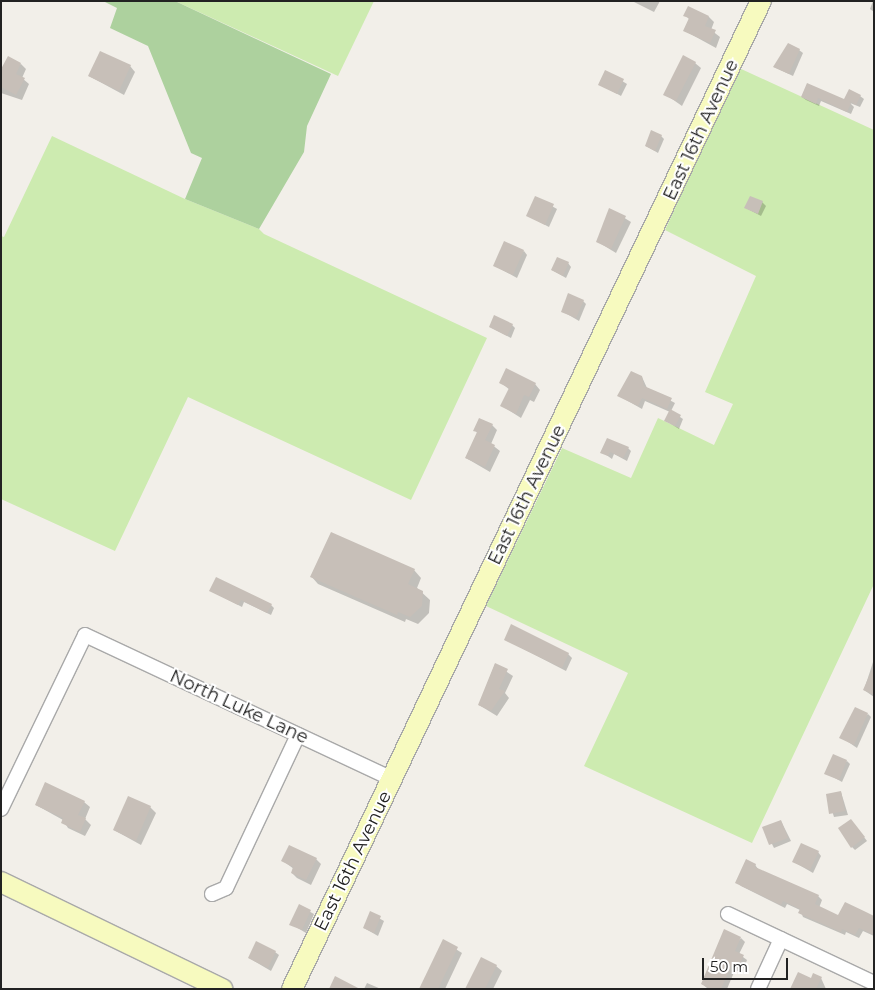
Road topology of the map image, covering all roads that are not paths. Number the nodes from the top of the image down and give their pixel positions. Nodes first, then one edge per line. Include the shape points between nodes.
1 (756, 3) edge
2 (298, 735) junction
3 (392, 779) junction
4 (1, 809) edge
5 (1, 882) edge
6 (212, 894) dead end
7 (728, 914) dead end
8 (781, 939) junction
9 (874, 983) edge
10 (222, 989) edge
11 (292, 989) edge
12 (758, 989) edge

1 - 3 street, East 16th Avenue
2 - 3 street, North Luke Lane
2 - 4 street, North Luke Lane via 85,635
2 - 6 street via 229,883 226,888
3 - 11 street, East 16th Avenue
5 - 10 street
7 - 8 street
8 - 9 street
8 - 12 street

